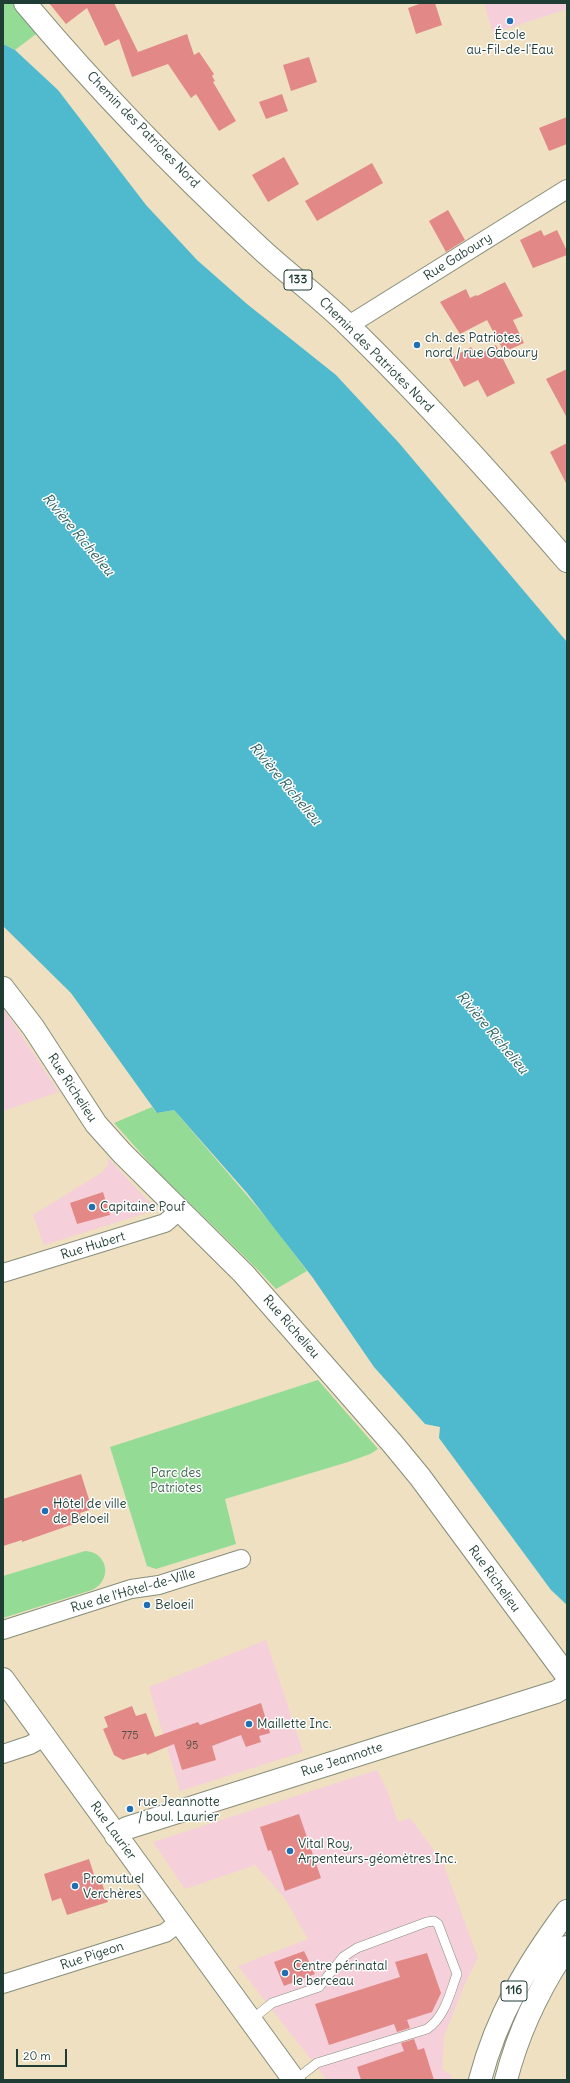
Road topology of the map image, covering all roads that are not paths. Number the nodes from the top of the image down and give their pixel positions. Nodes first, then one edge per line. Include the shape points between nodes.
1 (25, 3) edge
2 (567, 189) edge
3 (349, 325) junction
4 (567, 561) edge
5 (3, 988) edge
6 (179, 1211) junction
7 (3, 1273) edge
8 (241, 1559) dead end
9 (3, 1630) edge
10 (567, 1676) edge
11 (3, 1679) edge
12 (567, 1685) edge
13 (44, 1736) junction
14 (3, 1754) edge
15 (116, 1836) junction
16 (567, 1912) edge
17 (178, 1923) junction
18 (567, 1947) edge
19 (3, 1984) edge
20 (250, 2021) junction
21 (295, 2080) edge
22 (480, 2080) edge
23 (506, 2080) edge

1 - 3 main road, Chemin des Patriotes Nord / 133 via 90,76 231,220
2 - 3 street, Rue Gaboury
3 - 4 main road, Chemin des Patriotes Nord / 133 via 429,408
5 - 6 main road, Rue Richelieu via 33,1027 96,1124
6 - 7 street, Rue Hubert via 165,1224
6 - 10 main road, Rue Richelieu via 249,1280 392,1443
8 - 9 street, Rue de l'Hôtel-de-Ville via 159,1585 131,1589
11 - 13 main road, Rue Laurier
12 - 15 main road, Rue Jeannotte via 556,1692 127,1828
13 - 14 street via 30,1745
13 - 15 main road, Rue Laurier
15 - 17 main road, Rue Laurier
16 - 22 main road, 116 via 518,1982 496,2030
17 - 19 street, Rue Pigeon via 165,1933
17 - 20 main road, Rue Laurier
18 - 23 main road, 116 via 540,1993 522,2033
20 - 21 main road, Rue Laurier
20 - 21 lane via 272,2003 319,1988 343,1957 357,1948 427,1922 434,1921 438,1924 457,1974 441,2015 434,2024 427,2029 317,2063

